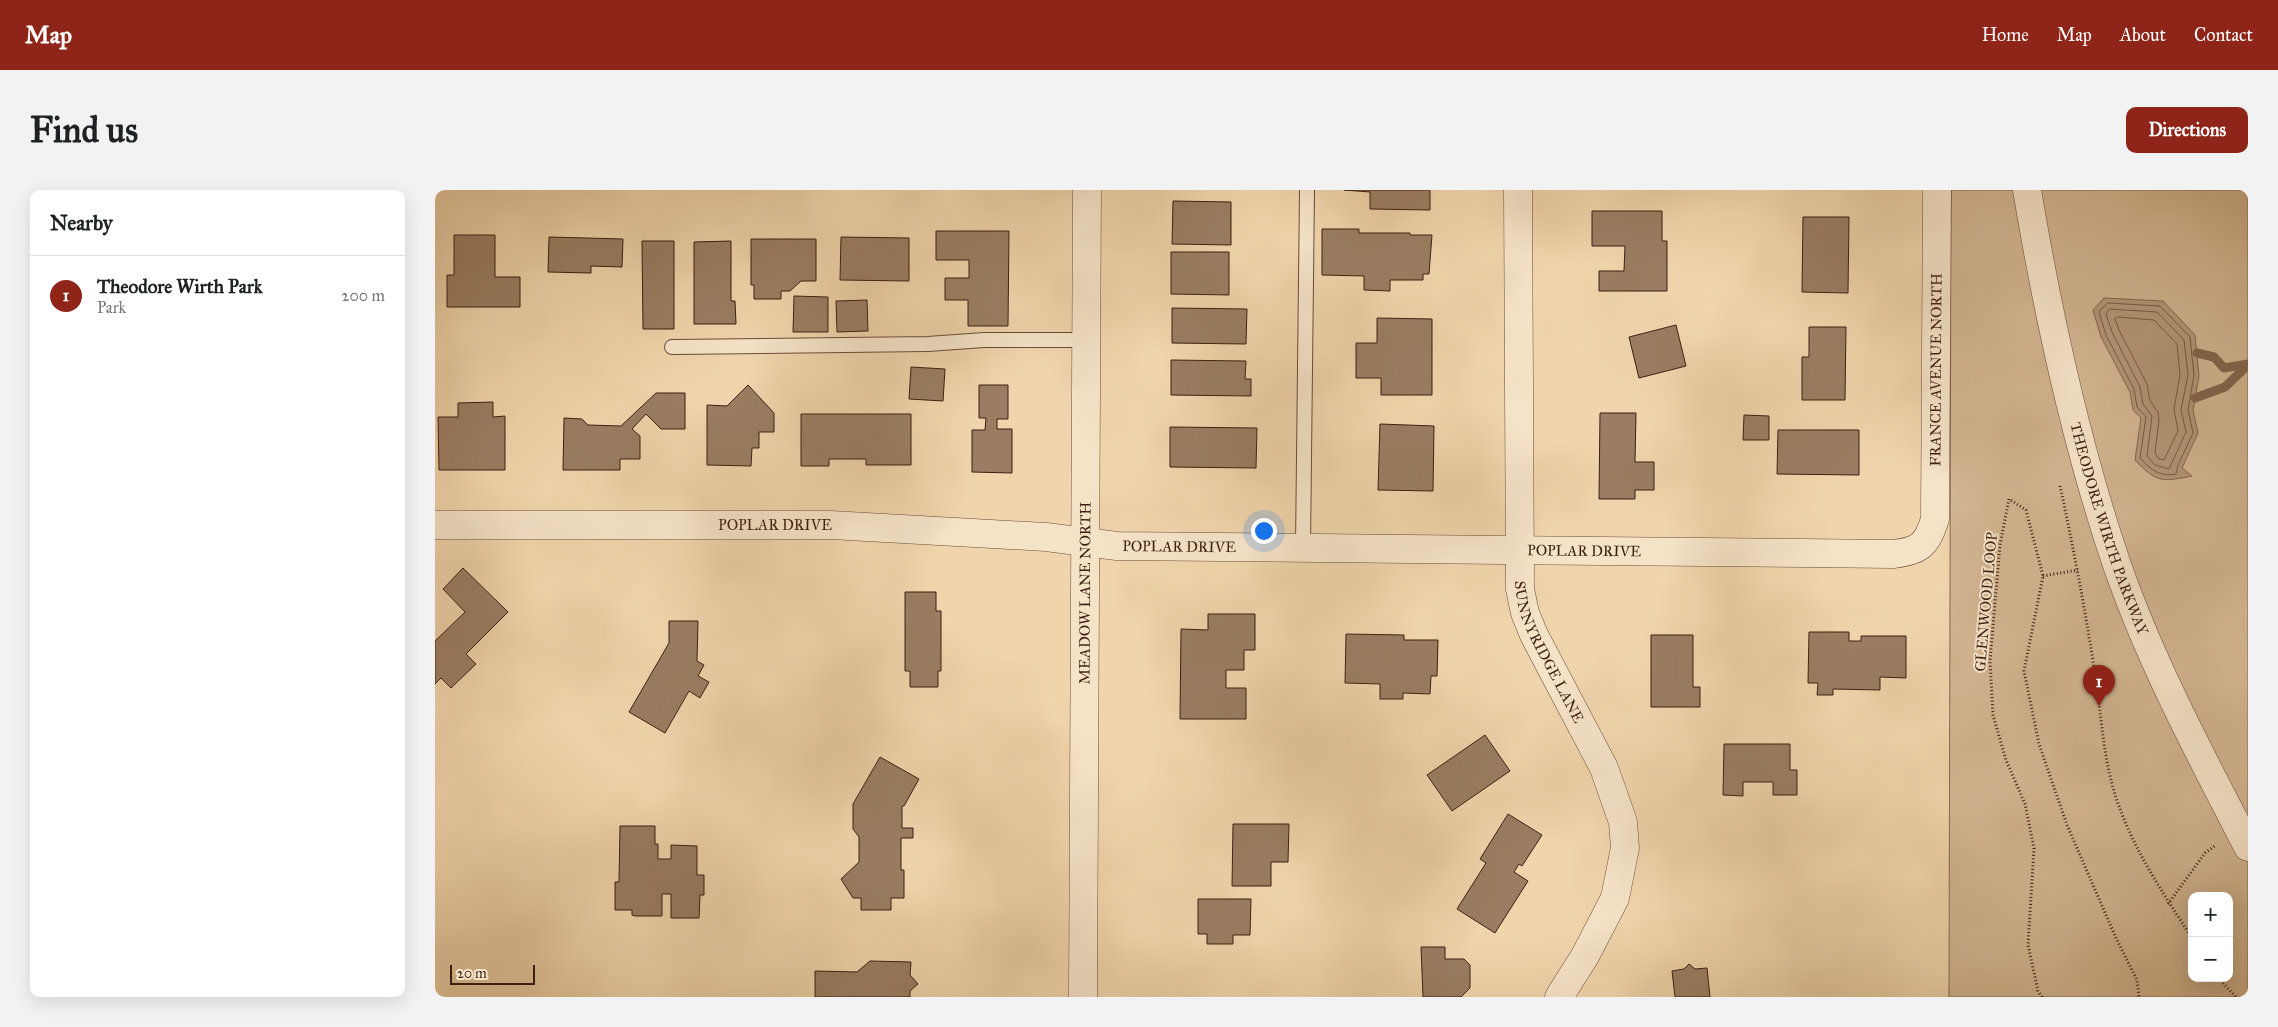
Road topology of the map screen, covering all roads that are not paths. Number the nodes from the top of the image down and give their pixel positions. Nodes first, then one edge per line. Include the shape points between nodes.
1 (1087, 190) edge
2 (1307, 190) edge
3 (1518, 190) edge
4 (1937, 190) edge
5 (2027, 190) edge
6 (1087, 340) junction
7 (672, 346) dead end
8 (435, 525) edge
9 (1086, 542) junction
10 (1922, 546) joint
11 (1303, 547) junction
12 (1519, 549) junction
13 (2243, 837) edge
14 (1083, 997) edge
15 (1559, 997) edge

1 - 6 street, MEADOW LANE NORTH
2 - 11 lane
3 - 12 street, SUNNYRIDGE LANE
4 - 10 street, FRANCE AVENUE NORTH via 1937,500 1935,519
5 - 13 street, THEODORE WIRTH PARKWAY via 2040,267 2073,415 2117,562 2158,666
6 - 7 lane
6 - 9 street, MEADOW LANE NORTH
8 - 9 street, POPLAR DRIVE via 831,525
9 - 11 street, POPLAR DRIVE via 1117,546
9 - 14 street, MEADOW LANE NORTH
10 - 12 street, POPLAR DRIVE via 1893,554
11 - 12 street, POPLAR DRIVE
12 - 15 street, SUNNYRIDGE LANE via 1520,589 1525,613 1604,768 1623,822 1625,848 1615,898

